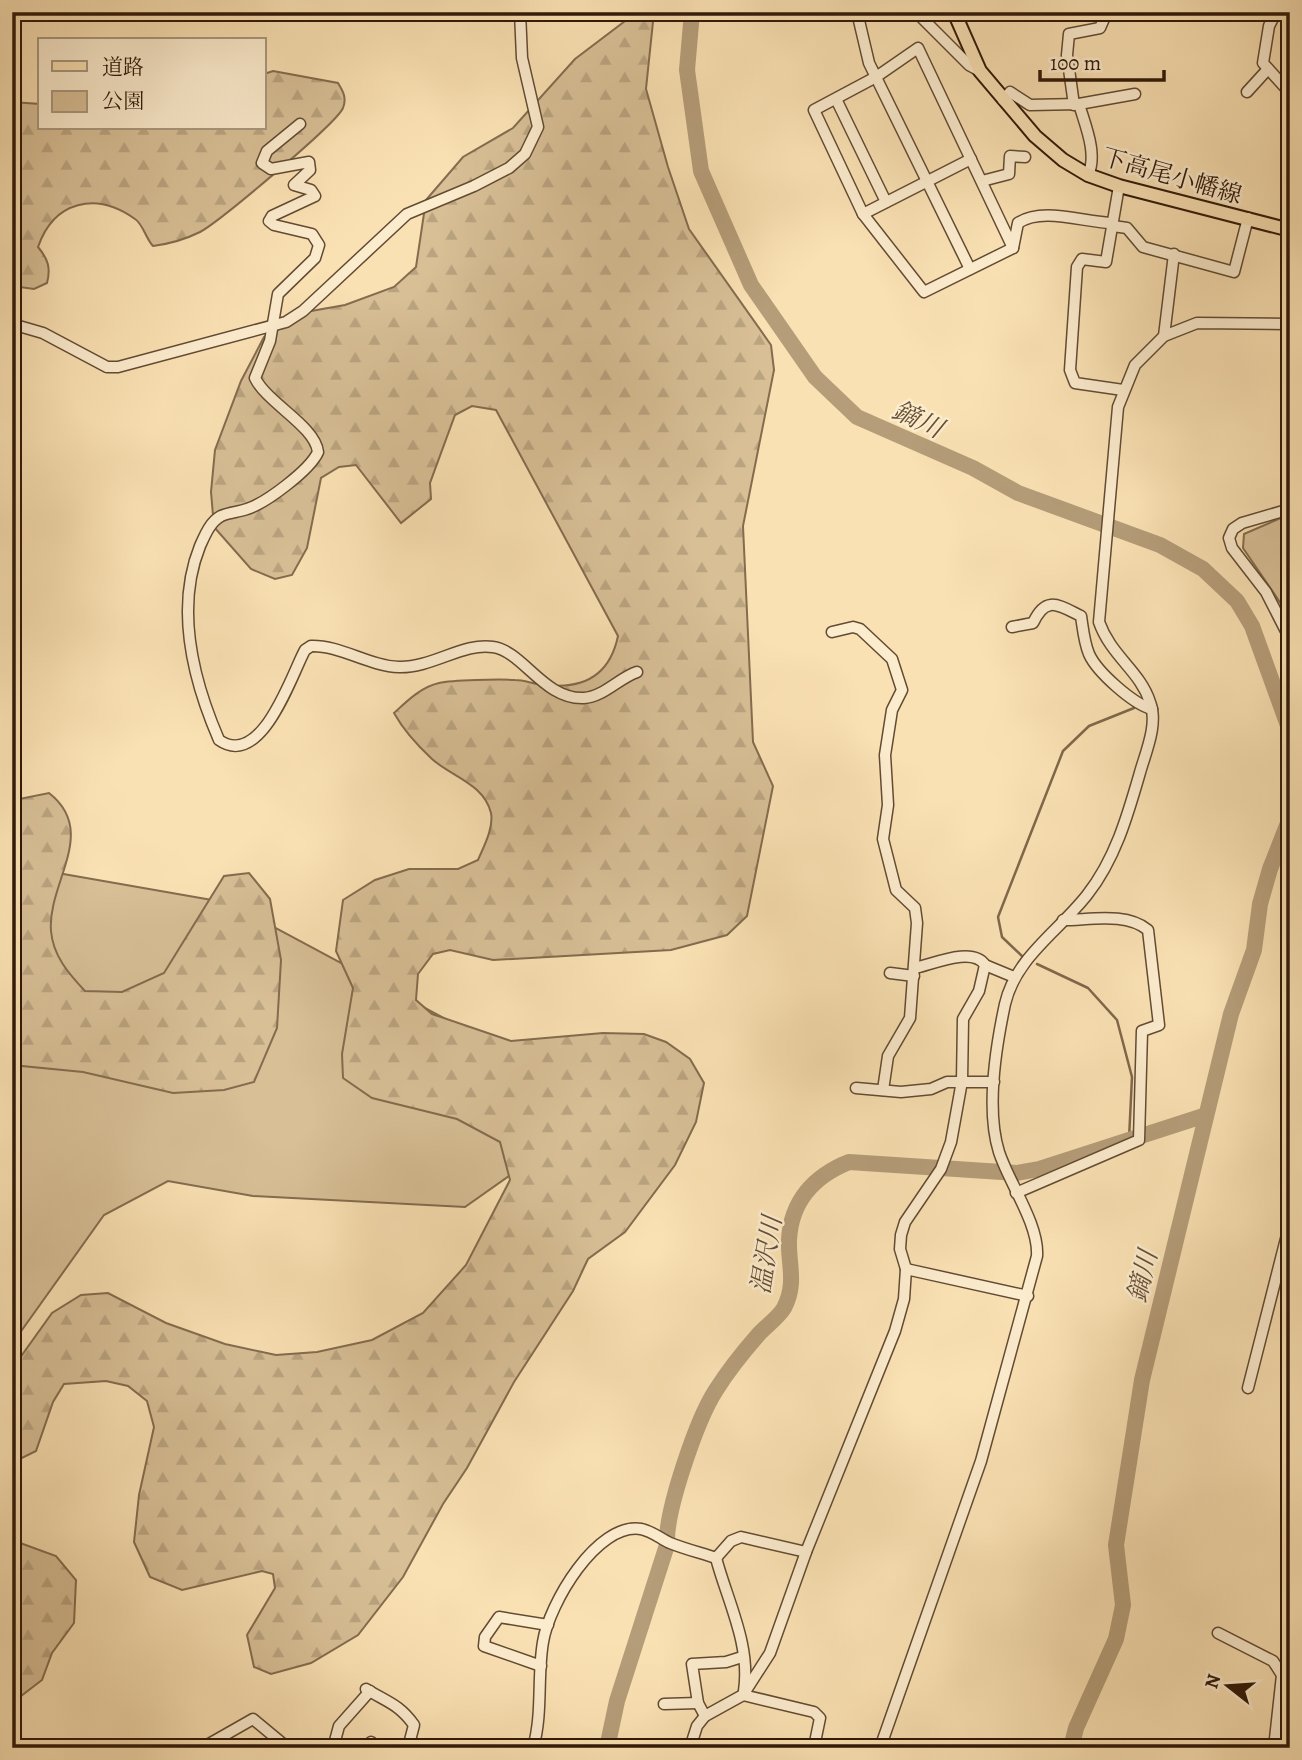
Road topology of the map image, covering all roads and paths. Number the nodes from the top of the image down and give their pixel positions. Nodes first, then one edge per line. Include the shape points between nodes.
1 (520, 12) edge
2 (857, 12) edge
3 (916, 12) edge
4 (954, 12) edge
5 (1107, 12) edge
6 (1276, 12) edge
7 (1268, 69) junction
8 (980, 71) junction
9 (876, 77) junction
10 (1247, 92) dead end
11 (1290, 93) edge
12 (1135, 94) dead end
13 (836, 99) junction
14 (1003, 100) junction
15 (1077, 104) junction
16 (300, 124) dead end
17 (1025, 157) dead end
18 (971, 159) junction
19 (1088, 175) junction
20 (927, 180) junction
21 (982, 181) junction
22 (1119, 186) junction
23 (886, 202) junction
24 (863, 214) junction
25 (1248, 218) junction
26 (1113, 225) junction
27 (1290, 230) edge
28 (1013, 248) junction
29 (1174, 254) junction
30 (970, 269) junction
31 (12, 324) edge
32 (1290, 324) edge
33 (271, 327) junction
34 (1164, 336) junction
35 (1123, 390) junction
36 (1290, 509) edge
37 (1012, 627) dead end
38 (832, 632) dead end
39 (1290, 639) edge
40 (637, 672) dead end
41 (1152, 709) junction
42 (1063, 920) junction
43 (985, 965) junction
44 (914, 972) junction
45 (890, 973) dead end
46 (1014, 977) junction
47 (962, 1081) junction
48 (994, 1082) junction
49 (856, 1088) dead end
50 (883, 1090) junction
51 (1016, 1194) junction
52 (1290, 1223) edge
53 (906, 1269) junction
54 (1028, 1296) junction
55 (1248, 1388) dead end
56 (806, 1552) junction
57 (716, 1558) junction
58 (548, 1625) junction
59 (1218, 1633) dead end
60 (742, 1657) junction
61 (541, 1666) junction
62 (743, 1695) junction
63 (698, 1703) junction
64 (664, 1704) dead end
65 (705, 1716) junction
66 (202, 1748) edge
67 (288, 1748) edge
68 (333, 1748) edge
69 (408, 1748) edge
70 (533, 1748) edge
71 (690, 1748) edge
72 (817, 1748) edge
73 (880, 1748) edge
74 (1274, 1748) edge

1 - 33 street via 522,58 538,127 532,146 509,168 407,214 303,311
2 - 9 street
3 - 8 street
4 - 8 main road, 下高尾小幡線
5 - 15 street via 1100,28 1069,34 1067,55
6 - 7 street via 1263,63
7 - 10 street
7 - 11 street
8 - 14 main road, 下高尾小幡線
9 - 13 street
9 - 18 street via 918,48
9 - 20 street
12 - 15 street
13 - 23 street
13 - 24 street via 814,110
14 - 15 street via 1010,92 1030,105
14 - 19 main road, 下高尾小幡線 via 1035,136
15 - 19 street via 1089,140 1092,167
16 - 33 street via 267,151 262,163 271,169 309,162 310,170 295,185 315,196 271,216 269,222 312,234 319,245 316,258 282,288
17 - 21 street via 1010,156 1009,174
18 - 20 street
18 - 21 street
19 - 22 main road, 下高尾小幡線
20 - 23 street
20 - 30 street
21 - 28 street
22 - 25 main road, 下高尾小幡線
22 - 26 street
23 - 24 street
24 - 30 street via 924,292
25 - 27 main road, 下高尾小幡線
25 - 29 street via 1234,272
26 - 28 street via 1067,217 1030,217 1018,223
26 - 29 street via 1127,228 1143,247
26 - 35 street via 1106,262 1082,258 1077,267 1070,370 1075,383
28 - 30 street
29 - 34 street
31 - 33 street via 43,333 107,367
32 - 34 street via 1197,323
33 - 40 street via 255,378 311,438 318,452 308,466 263,501 219,517 195,559 187,599 188,629 207,713 219,740 241,743 267,725 311,646 400,667 490,646 509,651 525,669 564,694 584,698
34 - 35 street via 1144,352
35 - 41 street via 1099,597 1101,626 1111,650 1141,684
36 - 39 street via 1242,523 1229,538 1266,592
37 - 41 street via 1033,623 1039,610 1048,605 1081,616 1084,641 1095,664 1131,699
38 - 44 street via 860,629 892,659 902,690 892,710 885,755 888,806 883,839 896,890 915,908
41 - 42 street via 1151,736 1125,827 1103,873
42 - 46 street
42 - 51 street via 1121,919 1149,930 1159,1025 1142,1031 1139,1140
43 - 44 street via 974,957 961,957
43 - 46 street
43 - 47 street via 979,991 963,1019
44 - 45 street
44 - 50 street via 910,1018 888,1056
46 - 48 street via 1005,1004
47 - 48 street
47 - 50 street via 931,1089
47 - 53 street via 951,1142 940,1169 905,1222 900,1249
48 - 51 street via 999,1151
49 - 50 street
51 - 54 street via 1038,1247
52 - 55 street
53 - 54 street
53 - 56 street via 895,1331
54 - 73 street via 982,1461
56 - 57 street via 741,1537
56 - 62 street via 770,1653
57 - 58 street via 640,1529 608,1536 580,1565
57 - 60 street via 739,1623
58 - 61 street
58 - 61 street via 499,1617 485,1637 484,1646
59 - 74 street via 1273,1661 1282,1675
60 - 62 street
60 - 63 street via 692,1664
61 - 70 street
62 - 65 street
62 - 72 street via 814,1712 820,1718
63 - 64 street
63 - 65 street
65 - 71 street
66 - 67 street via 253,1718
68 - 69 street via 339,1727 368,1690 394,1702 413,1724

